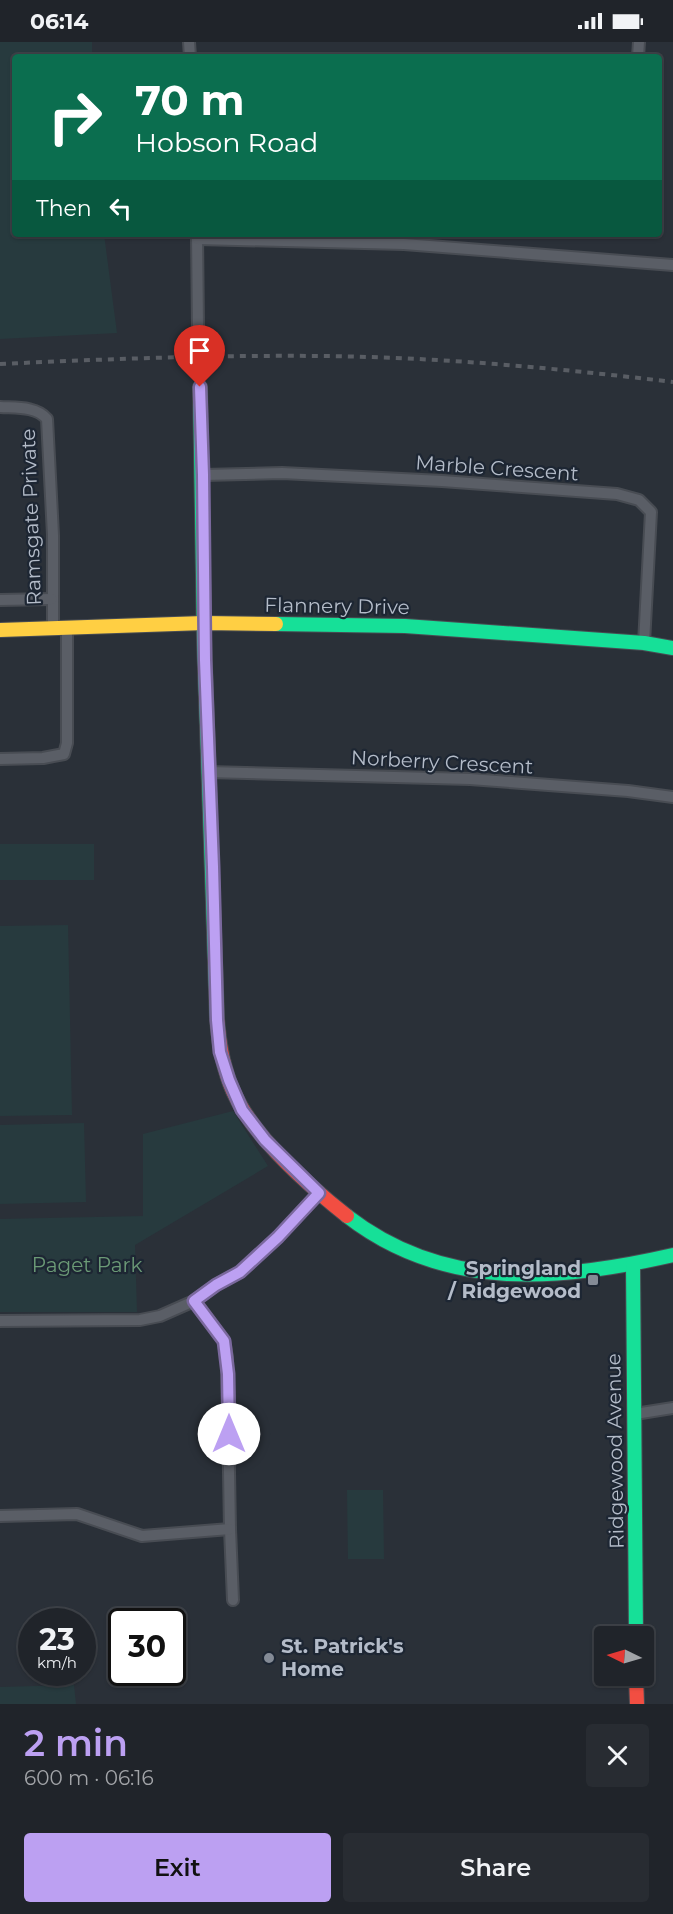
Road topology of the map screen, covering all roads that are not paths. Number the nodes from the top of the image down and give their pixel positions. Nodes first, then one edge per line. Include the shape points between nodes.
1 (197, 237) edge
2 (673, 265) edge
3 (198, 328) dead end
4 (200, 387) dead end
5 (0, 407) edge
6 (203, 475) junction
7 (52, 599) junction
8 (0, 600) edge
9 (204, 624) junction
10 (60, 628) junction
11 (0, 630) edge
12 (644, 643) junction
13 (673, 648) edge
14 (0, 759) edge
15 (208, 772) junction
16 (673, 797) edge
17 (319, 1193) junction
18 (673, 1255) edge
19 (633, 1264) junction
20 (194, 1301) junction
21 (0, 1322) edge
22 (673, 1408) edge
23 (635, 1414) junction
24 (0, 1516) edge
25 (230, 1528) junction
26 (233, 1600) dead end
27 (636, 1626) edge
28 (636, 1686) edge
29 (637, 1704) edge

1 - 2 street via 404,244
1 - 3 street
4 - 6 street
5 - 7 street, Ramsgate Private via 28,408 47,419
6 - 9 street
6 - 12 street, Marble Crescent via 282,473 442,482 617,494 639,500 651,513
7 - 8 street
7 - 10 street, Ramsgate Private
9 - 10 street, Flannery Drive
9 - 12 street, Flannery Drive via 405,626
9 - 15 street
10 - 11 street, Flannery Drive
10 - 14 street, Ramsgate Private via 67,742 64,754
12 - 13 street, Flannery Drive
15 - 16 street, Norberry Crescent via 470,778
15 - 17 street via 220,1052 242,1110 265,1140
17 - 19 street via 400,1250 446,1265 513,1275 570,1274
17 - 20 street via 240,1272
18 - 19 street
19 - 23 street, Ridgewood Avenue
20 - 21 street via 140,1320
20 - 25 street via 224,1341 227,1357
22 - 23 street
23 - 27 street, Ridgewood Avenue
24 - 25 street via 77,1514 142,1536
25 - 26 street
28 - 29 street

